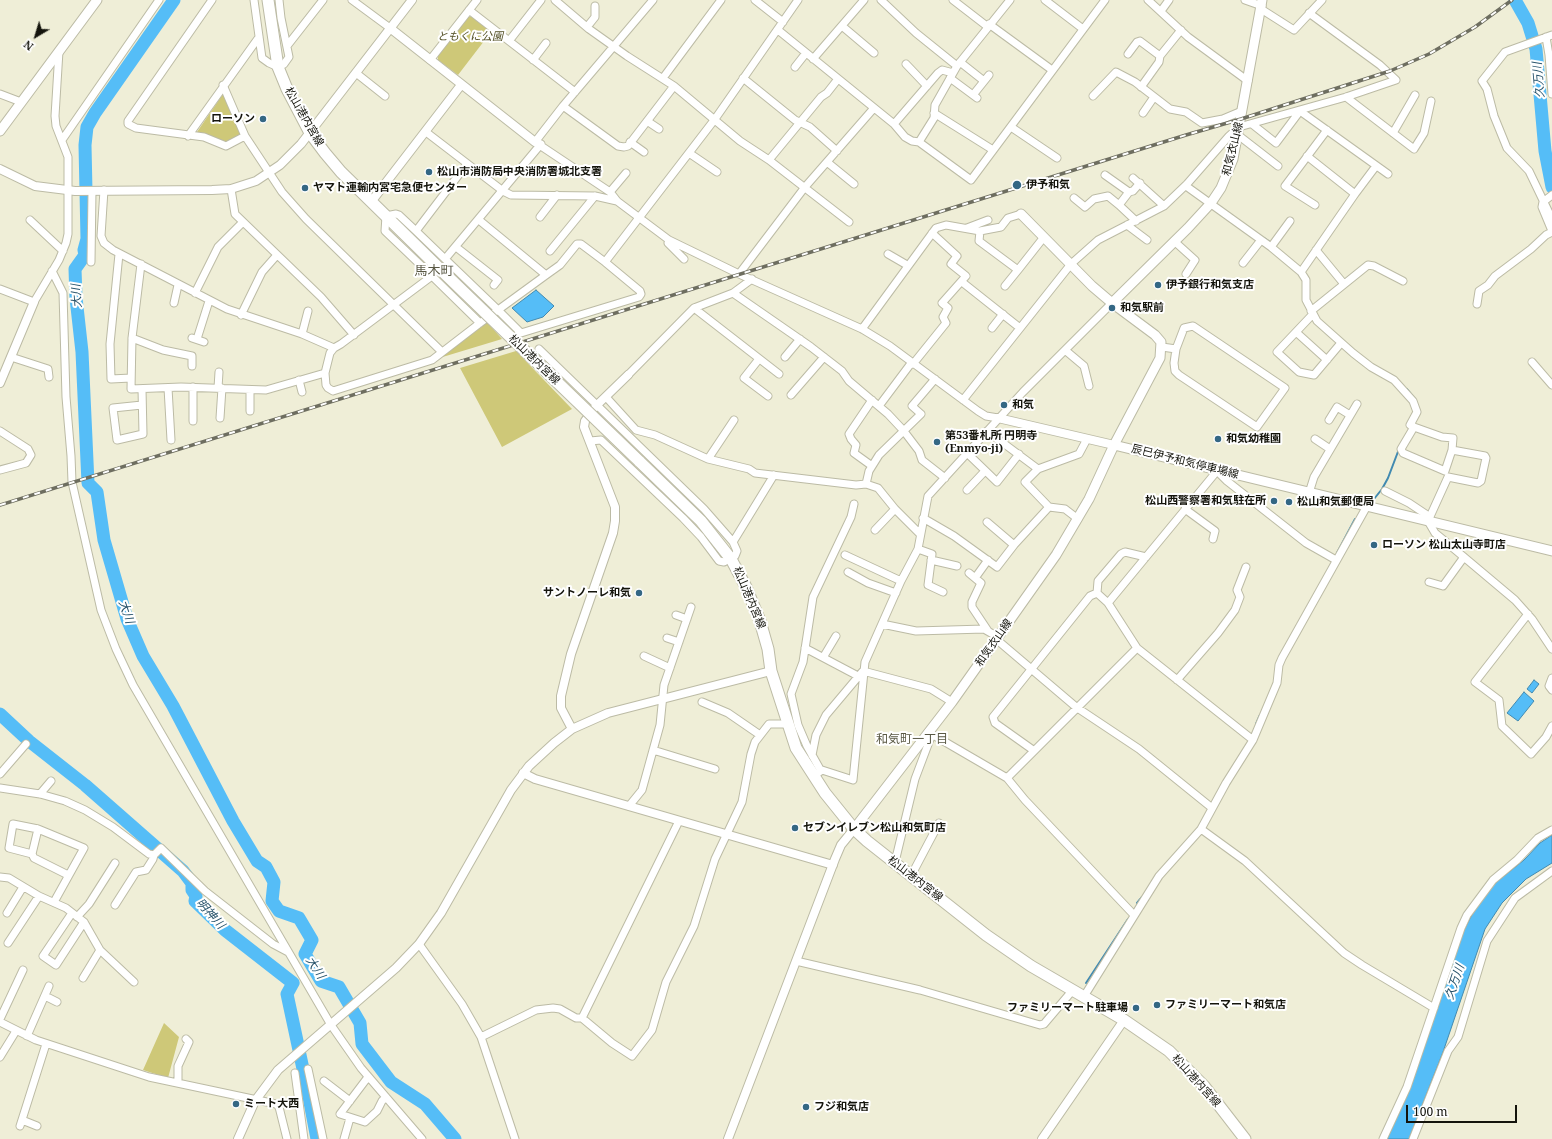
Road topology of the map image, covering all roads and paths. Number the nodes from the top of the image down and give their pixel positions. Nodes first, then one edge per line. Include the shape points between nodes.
1 (97, 0) edge
2 (160, 0) edge
3 (212, 0) edge
4 (254, 0) edge
5 (268, 0) edge
6 (280, 0) edge
7 (323, 0) edge
8 (352, 0) edge
9 (412, 0) edge
10 (477, 0) edge
11 (542, 0) edge
12 (555, 0) edge
13 (570, 0) edge
14 (653, 0) edge
15 (722, 0) edge
16 (755, 0) edge
17 (798, 0) edge
18 (864, 0) edge
19 (881, 0) edge
20 (953, 0) edge
21 (1010, 0) edge
22 (1045, 0) edge
23 (1105, 0) edge
24 (1148, 0) edge
25 (1169, 0) edge
26 (1245, 0) edge
27 (1322, 0) edge
28 (1262, 5) edge
29 (595, 6) dead end
30 (564, 7) junction
31 (469, 10) junction
32 (1161, 11) junction
33 (1310, 13) junction
34 (783, 22) junction
35 (988, 25) junction
36 (842, 26) junction
37 (587, 27) junction
38 (390, 28) junction
39 (1083, 28) junction
40 (778, 30) junction
41 (1181, 30) junction
42 (259, 37) junction
43 (1547, 37) edge
44 (509, 41) junction
45 (546, 44) dead end
46 (287, 46) junction
47 (614, 47) junction
48 (59, 49) junction
49 (806, 53) junction
50 (874, 53) dead end
51 (1128, 54) dead end
52 (1160, 56) junction
53 (813, 59) junction
54 (430, 60) junction
55 (533, 60) junction
56 (906, 64) dead end
57 (958, 64) junction
58 (278, 67) junction
59 (795, 67) dead end
60 (1052, 70) junction
61 (356, 73) junction
62 (951, 75) junction
63 (989, 75) dead end
64 (663, 78) junction
65 (744, 78) junction
66 (838, 79) junction
67 (984, 81) junction
68 (1248, 81) junction
69 (224, 85) junction
70 (461, 85) junction
71 (674, 86) junction
72 (927, 86) junction
73 (1141, 87) junction
74 (575, 92) junction
75 (0, 94) edge
76 (1552, 94) edge
77 (1415, 95) dead end
78 (385, 96) dead end
79 (1093, 96) dead end
80 (1154, 97) junction
81 (1346, 97) junction
82 (1431, 101) dead end
83 (21, 102) junction
84 (563, 106) junction
85 (874, 108) junction
86 (1242, 111) junction
87 (1300, 111) junction
88 (934, 113) junction
89 (1143, 113) dead end
90 (647, 120) junction
91 (715, 120) junction
92 (799, 122) junction
93 (894, 124) junction
94 (1252, 124) junction
95 (1010, 126) junction
96 (659, 129) dead end
97 (1326, 130) junction
98 (0, 131) edge
99 (1238, 131) junction
100 (310, 132) junction
101 (426, 132) junction
102 (1393, 133) junction
103 (188, 136) junction
104 (245, 136) junction
105 (62, 140) junction
106 (630, 142) junction
107 (919, 142) junction
108 (538, 143) junction
109 (993, 150) junction
110 (837, 151) junction
111 (644, 152) dead end
112 (690, 153) junction
113 (1307, 156) junction
114 (1057, 158) dead end
115 (769, 160) junction
116 (827, 162) junction
117 (467, 164) junction
118 (1278, 166) dead end
119 (1376, 166) junction
120 (0, 169) edge
121 (717, 172) dead end
122 (268, 173) junction
123 (626, 173) dead end
124 (1388, 174) dead end
125 (1105, 175) dead end
126 (1133, 178) dead end
127 (1140, 183) junction
128 (854, 184) dead end
129 (1186, 186) junction
130 (805, 187) junction
131 (230, 189) junction
132 (104, 190) junction
133 (66, 191) junction
134 (91, 191) junction
135 (502, 191) junction
136 (610, 192) junction
137 (1129, 192) junction
138 (1355, 194) junction
139 (557, 195) junction
140 (1552, 195) edge
141 (595, 196) junction
142 (1074, 198) dead end
143 (617, 201) junction
144 (1544, 201) junction
145 (371, 202) junction
146 (1211, 203) junction
147 (1120, 205) junction
148 (1315, 205) dead end
149 (1164, 206) junction
150 (1022, 214) joint
151 (386, 216) junction
152 (540, 217) dead end
153 (639, 219) junction
154 (1552, 219) edge
155 (30, 220) dead end
156 (480, 220) junction
157 (988, 220) dead end
158 (1136, 220) junction
159 (1290, 221) dead end
160 (243, 222) junction
161 (849, 222) dead end
162 (1127, 225) junction
163 (967, 228) junction
164 (416, 230) junction
165 (980, 231) junction
166 (1552, 231) edge
167 (932, 233) junction
168 (1044, 237) junction
169 (669, 240) junction
170 (1147, 240) dead end
171 (1261, 240) junction
172 (1174, 241) junction
173 (456, 247) junction
174 (1271, 247) junction
175 (1316, 250) junction
176 (63, 251) junction
177 (550, 251) dead end
178 (119, 254) junction
179 (888, 254) dead end
180 (277, 255) junction
181 (684, 259) dead end
182 (91, 262) dead end
183 (605, 262) junction
184 (1243, 263) dead end
185 (141, 264) junction
186 (1071, 264) junction
187 (907, 265) junction
188 (439, 268) junction
189 (1018, 270) junction
190 (52, 271) junction
191 (1301, 272) junction
192 (739, 274) junction
193 (1186, 274) dead end
194 (546, 275) junction
195 (752, 279) junction
196 (1402, 281) dead end
197 (962, 282) junction
198 (1344, 284) junction
199 (178, 285) junction
200 (494, 285) dead end
201 (1005, 286) dead end
202 (0, 290) edge
203 (195, 293) junction
204 (733, 293) junction
205 (209, 301) junction
206 (34, 302) junction
207 (174, 302) dead end
208 (394, 304) junction
209 (1112, 304) junction
210 (1477, 304) dead end
211 (694, 308) junction
212 (498, 310) junction
213 (308, 311) dead end
214 (1312, 312) junction
215 (1003, 314) junction
216 (240, 315) junction
217 (480, 324) junction
218 (992, 328) dead end
219 (1020, 328) junction
220 (862, 329) junction
221 (1296, 332) junction
222 (302, 334) junction
223 (354, 335) junction
224 (132, 338) junction
225 (800, 339) junction
226 (198, 340) dead end
227 (1342, 343) junction
228 (1162, 347) junction
229 (334, 348) junction
230 (539, 348) dead end
231 (1176, 349) junction
232 (1065, 350) junction
233 (442, 352) junction
234 (824, 356) junction
235 (11, 357) junction
236 (785, 357) dead end
237 (759, 359) junction
238 (1327, 360) junction
239 (1532, 362) dead end
240 (912, 363) junction
241 (192, 366) dead end
242 (219, 372) dead end
243 (325, 373) junction
244 (779, 374) dead end
245 (628, 375) joint
246 (49, 377) dead end
247 (131, 378) junction
248 (934, 379) junction
249 (299, 380) junction
250 (0, 384) edge
251 (1552, 385) edge
252 (1089, 386) dead end
253 (193, 387) junction
254 (168, 388) junction
255 (220, 388) junction
256 (142, 389) junction
257 (250, 390) junction
258 (302, 392) dead end
259 (791, 395) dead end
260 (768, 396) dead end
261 (606, 397) junction
262 (872, 400) junction
263 (963, 400) junction
264 (1357, 404) dead end
265 (142, 405) junction
266 (596, 406) junction
267 (879, 406) junction
268 (250, 411) dead end
269 (1350, 415) junction
270 (220, 418) dead end
271 (998, 418) junction
272 (734, 420) dead end
273 (1329, 420) dead end
274 (193, 421) dead end
275 (1414, 427) junction
276 (903, 430) junction
277 (0, 431) edge
278 (987, 431) junction
279 (1087, 439) junction
280 (1315, 439) dead end
281 (171, 440) dead end
282 (590, 441) junction
283 (1114, 445) junction
284 (1330, 449) junction
285 (1452, 450) junction
286 (967, 453) junction
287 (1019, 454) junction
288 (708, 459) junction
289 (872, 466) junction
290 (1038, 469) junction
291 (0, 470) edge
292 (985, 471) junction
293 (1217, 471) junction
294 (1446, 474) junction
295 (774, 475) junction
296 (945, 478) junction
297 (866, 484) junction
298 (967, 490) dead end
299 (1385, 491) dead end
300 (1310, 492) junction
301 (854, 504) dead end
302 (1367, 506) junction
303 (1049, 507) junction
304 (895, 509) junction
305 (1185, 510) junction
306 (923, 518) junction
307 (1429, 519) junction
308 (1078, 520) junction
309 (987, 522) dead end
310 (875, 530) dead end
311 (920, 534) junction
312 (1213, 539) dead end
313 (733, 542) junction
314 (1014, 545) junction
315 (918, 549) junction
316 (1552, 551) edge
317 (845, 555) dead end
318 (1146, 557) junction
319 (1464, 558) junction
320 (731, 560) junction
321 (931, 560) junction
322 (988, 560) junction
323 (1336, 560) junction
324 (957, 566) dead end
325 (1246, 567) dead end
326 (848, 572) dead end
327 (969, 573) dead end
328 (975, 578) junction
329 (901, 581) junction
330 (1429, 582) dead end
331 (943, 592) dead end
332 (896, 593) junction
333 (1097, 594) junction
334 (1108, 603) junction
335 (691, 607) dead end
336 (1528, 614) junction
337 (676, 615) dead end
338 (687, 619) junction
339 (882, 624) junction
340 (836, 636) dead end
341 (995, 636) junction
342 (667, 638) dead end
343 (679, 642) junction
344 (805, 648) junction
345 (1137, 648) junction
346 (1552, 648) edge
347 (644, 656) dead end
348 (824, 656) junction
349 (670, 668) junction
350 (1031, 669) junction
351 (771, 671) junction
352 (861, 674) junction
353 (1552, 678) edge
354 (1177, 680) junction
355 (1552, 690) edge
356 (662, 698) junction
357 (702, 702) dead end
358 (952, 702) junction
359 (1076, 707) junction
360 (788, 724) junction
361 (1552, 726) edge
362 (572, 729) junction
363 (930, 733) junction
364 (760, 735) junction
365 (1253, 740) junction
366 (26, 744) dead end
367 (653, 750) junction
368 (1033, 750) junction
369 (812, 754) junction
370 (715, 769) dead end
371 (523, 773) junction
372 (817, 773) junction
373 (0, 774) edge
374 (1006, 778) junction
375 (51, 781) dead end
376 (0, 788) edge
377 (40, 794) junction
378 (629, 806) junction
379 (1212, 808) junction
380 (679, 821) junction
381 (939, 822) dead end
382 (854, 828) junction
383 (38, 829) junction
384 (1201, 829) junction
385 (1552, 830) edge
386 (725, 834) junction
387 (156, 853) junction
388 (32, 854) junction
389 (895, 862) junction
390 (115, 863) dead end
391 (833, 865) junction
392 (1552, 871) edge
393 (68, 875) junction
394 (911, 876) junction
395 (0, 877) edge
396 (22, 887) junction
397 (39, 896) junction
398 (54, 902) junction
399 (115, 905) dead end
400 (7, 913) dead end
401 (75, 915) junction
402 (1134, 915) junction
403 (84, 922) junction
404 (8, 943) dead end
405 (419, 944) junction
406 (100, 950) junction
407 (289, 953) junction
408 (796, 961) junction
409 (23, 970) dead end
410 (83, 978) dead end
411 (134, 982) dead end
412 (50, 986) dead end
413 (1072, 991) junction
414 (45, 996) junction
415 (1083, 998) junction
416 (57, 1002) dead end
417 (1434, 1008) junction
418 (582, 1018) junction
419 (0, 1020) edge
420 (1124, 1020) junction
421 (334, 1023) junction
422 (16, 1031) junction
423 (27, 1036) junction
424 (481, 1037) junction
425 (186, 1039) dead end
426 (46, 1044) junction
427 (0, 1057) edge
428 (308, 1070) dead end
429 (295, 1073) dead end
430 (368, 1077) junction
431 (324, 1080) dead end
432 (178, 1083) junction
433 (386, 1097) junction
434 (255, 1101) junction
435 (350, 1101) junction
436 (350, 1118) junction
437 (37, 1126) dead end
438 (238, 1139) edge
439 (287, 1139) edge
440 (304, 1139) edge
441 (323, 1139) edge
442 (344, 1139) edge
443 (422, 1139) edge
444 (515, 1139) edge
445 (728, 1139) edge
446 (1042, 1139) edge
447 (1246, 1139) edge
448 (1383, 1139) edge
449 (1413, 1139) edge

1 - 48 main road
2 - 105 street
3 - 103 street via 128,121 131,127
4 - 42 street
5 - 58 main road, 松山港内宮線
6 - 46 street
7 - 46 street
8 - 38 street
9 - 38 street
10 - 31 street
11 - 44 street
12 - 30 street
13 - 30 street
14 - 47 street
15 - 64 street
16 - 34 street
17 - 34 street
18 - 36 street
19 - 57 street via 916,33
20 - 35 street
21 - 35 street
22 - 39 street
23 - 39 street
24 - 32 street
25 - 32 street
26 - 28 street
27 - 33 street
28 - 33 street via 1294,30
28 - 68 main road, 和気衣山線
29 - 37 street via 595,16
30 - 37 street
31 - 44 street
31 - 54 street
32 - 41 street
33 - 81 street via 1396,80
34 - 40 street
35 - 57 street
35 - 60 street
36 - 50 street
36 - 53 street
37 - 47 street
38 - 54 street
38 - 61 street
39 - 60 street
40 - 49 street
40 - 65 street
41 - 52 street
41 - 68 street
42 - 58 street via 262,58
42 - 69 street
43 - 76 street
43 - 144 street via 1505,52 1482,81 1507,148 1529,171
44 - 55 street
45 - 55 street
46 - 58 street via 289,56 284,64
47 - 64 street
47 - 74 street
48 - 83 main road
48 - 105 street via 55,106 56,126
49 - 53 street
49 - 59 street
51 - 52 street via 1140,41
52 - 73 street via 1159,62
53 - 66 street
54 - 70 street
55 - 74 street
56 - 72 street
57 - 62 street
57 - 67 street
58 - 100 main road, 松山港内宮線
60 - 95 street
61 - 78 street
61 - 100 street
62 - 67 street via 975,96
62 - 72 street via 942,70
62 - 88 street via 935,105
63 - 67 street
64 - 71 street
65 - 91 street
65 - 92 street
66 - 85 street
66 - 92 street
68 - 86 main road, 和気衣山線
69 - 103 street
69 - 104 street
70 - 101 street
70 - 108 street
71 - 90 street
71 - 91 street
72 - 93 street
73 - 79 street via 1116,72
73 - 80 street
74 - 84 street
75 - 83 street
77 - 102 street
80 - 86 street via 1170,109 1186,112 1202,123 1223,119
80 - 89 street
81 - 87 street
81 - 102 street
82 - 102 street via 1424,133 1414,149
83 - 98 main road
84 - 106 street via 618,146 624,147
84 - 108 street
85 - 93 street
85 - 110 street
86 - 99 main road, 和気衣山線
87 - 94 street
87 - 94 street via 1276,143
87 - 97 street
88 - 107 street
88 - 109 street
90 - 96 street
90 - 106 street
91 - 112 street
91 - 115 street
92 - 110 street via 810,127
92 - 115 street
93 - 107 street via 905,137
94 - 99 street
95 - 109 street
95 - 114 street
97 - 113 street
97 - 119 street
99 - 118 street
99 - 129 street via 1229,136
99 - 146 main road, 和気衣山線 via 1228,172
100 - 122 street via 288,158
100 - 145 main road, 松山港内宮線 via 341,172
101 - 117 street
101 - 145 street
103 - 104 street via 204,137 226,146
104 - 122 street
105 - 133 street via 68,157
106 - 111 street
107 - 109 street via 971,180
108 - 135 street
108 - 136 street
110 - 116 street
112 - 121 street
112 - 153 street
113 - 138 street
113 - 148 street via 1285,186
115 - 130 street
116 - 128 street
116 - 130 street
117 - 135 street
117 - 164 street
119 - 124 street
119 - 138 street
120 - 133 street via 35,186
122 - 131 street via 256,181
122 - 208 street via 306,219
123 - 136 street
125 - 137 street
126 - 127 street
127 - 137 street
127 - 149 street
129 - 146 street
129 - 149 street
130 - 161 street
130 - 192 street
131 - 132 street
131 - 160 street via 234,211
132 - 134 street
132 - 178 street via 101,236 104,243
133 - 134 street
133 - 176 street via 68,234
134 - 182 street
135 - 139 street via 511,195
135 - 156 street
136 - 143 street
137 - 147 street
138 - 175 street
139 - 141 street
139 - 152 street
140 - 144 street
141 - 143 street
141 - 177 street
142 - 147 street via 1085,207 1094,199 1108,196
143 - 153 street
144 - 154 street
144 - 166 street via 1542,207
145 - 151 main road, 松山港内宮線
146 - 171 street
146 - 172 main road, 和気衣山線
147 - 158 street
149 - 158 street
150 - 165 street via 1008,218 1002,227
150 - 168 main road
151 - 164 street via 399,215
151 - 188 main road, 松山港内宮線
153 - 169 street
153 - 183 street
155 - 176 street
156 - 173 street
156 - 194 street
157 - 163 street
158 - 162 street
159 - 174 street
160 - 180 street
160 - 203 street via 218,247
162 - 170 street
162 - 186 street via 1098,240
163 - 165 street
163 - 167 street via 946,225 936,228
164 - 188 street
165 - 189 street via 979,240
166 - 210 street via 1479,291
167 - 187 street
167 - 197 street via 957,256 951,264 966,276
168 - 186 main road
168 - 189 street
169 - 181 street via 668,243
169 - 192 street
171 - 174 street
171 - 184 street
172 - 193 street via 1195,260
172 - 209 main road, 和気衣山線
173 - 188 street
173 - 200 street via 498,280
174 - 191 street
175 - 191 street
175 - 198 street
176 - 190 street
178 - 185 street
178 - 247 street via 110,344 111,379
179 - 187 street
180 - 216 street via 262,272
180 - 223 street via 321,297
183 - 194 street via 581,244 577,244 560,265
183 - 212 street via 640,291 639,297 521,333
185 - 199 street
185 - 224 street
186 - 209 main road
186 - 219 street
187 - 220 street
188 - 208 street
188 - 212 street
188 - 217 street
188 - 320 main road, 松山港内宮線, bridge via 701,521
189 - 201 street
190 - 206 street
190 - 407 street via 63,293 72,482 101,610 133,685
191 - 214 street via 1306,280 1306,300
192 - 195 street
194 - 212 street
195 - 204 street
195 - 220 street
196 - 198 street via 1368,265
197 - 215 street
197 - 240 street via 942,303 948,308 943,317 946,323
198 - 214 street
199 - 203 street
199 - 207 street
202 - 206 street
203 - 205 street
204 - 211 street
204 - 225 street
205 - 216 street
205 - 226 street
206 - 235 street
208 - 223 street
208 - 233 street
209 - 228 main road via 1155,335
209 - 232 street
211 - 237 street
211 - 245 street
212 - 217 street
213 - 222 street
214 - 221 street
214 - 227 street
215 - 218 street
215 - 219 street
216 - 222 street
217 - 233 street
219 - 263 street
220 - 240 street
221 - 238 street
221 - 238 street via 1277,352 1299,372 1314,375
222 - 229 street
223 - 229 street
224 - 241 street via 164,350 192,356
224 - 247 street
225 - 234 street
225 - 236 street
227 - 238 street
227 - 275 street via 1371,367 1394,380 1413,401 1417,412 1410,425
228 - 231 street
228 - 283 main road, 辰巳伊予和気停車場線 via 1160,358
229 - 243 street via 330,353
230 - 266 street
231 - 231 street via 1174,363 1179,375 1257,428 1285,388 1193,326 1184,328
232 - 252 street via 1084,366
232 - 271 street
233 - 243 street via 429,361 333,390 326,385
234 - 259 street
234 - 262 street
235 - 246 street via 48,369
235 - 250 street
237 - 244 street
237 - 260 street via 744,378
239 - 251 street
240 - 248 street
240 - 267 street
242 - 255 street
243 - 249 street
245 - 261 street
247 - 256 street via 131,389
248 - 263 street
248 - 276 street via 912,406 921,414
249 - 257 street via 266,390
249 - 258 street
253 - 254 street
253 - 255 street
253 - 274 street
254 - 256 street
254 - 281 street
255 - 257 street
255 - 270 street
256 - 265 street
257 - 268 street
261 - 266 street
261 - 288 street via 636,430 655,435
262 - 267 street
262 - 289 street via 849,434 856,445 854,453
263 - 271 street via 986,416
264 - 269 street
265 - 265 street via 143,434 117,440 112,408
266 - 282 street via 585,421 584,427
266 - 313 street via 704,509
267 - 276 street
269 - 273 street via 1336,407
269 - 284 street
271 - 278 street
271 - 279 street
272 - 288 street
275 - 285 street via 1442,437 1453,438
275 - 294 street via 1401,449 1403,452
276 - 289 street
276 - 296 street via 919,450 922,460
277 - 291 street via 28,449 31,455 26,462
278 - 286 street
278 - 287 street
279 - 283 street
279 - 290 street via 1079,454
280 - 284 street
282 - 320 street via 601,440 683,518 719,561
282 - 362 street via 615,507 615,521 571,654 561,696 561,708
283 - 293 main road, 辰巳伊予和気停車場線
283 - 308 main road, 和気衣山線
284 - 300 street via 1314,477
285 - 294 street
285 - 294 street via 1485,456 1481,481 1478,483
286 - 292 street
286 - 296 street
287 - 290 street
287 - 292 street via 997,482
288 - 295 street via 749,469 755,473
289 - 297 street
290 - 303 street via 1025,482
292 - 298 street
293 - 300 main road, 辰巳伊予和気停車場線
293 - 305 street
293 - 323 street via 1306,543
294 - 307 street
295 - 297 street
295 - 313 street
296 - 306 street via 926,500
297 - 304 street via 878,488
299 - 307 street via 1409,503
300 - 302 main road, 辰巳伊予和気停車場線
301 - 344 street via 851,517 813,597
302 - 307 main road, 辰巳伊予和気停車場線
302 - 323 street
303 - 308 street via 1064,509
303 - 314 street
304 - 310 street
304 - 311 street
305 - 312 street via 1215,531
305 - 318 street
306 - 311 street
306 - 322 street
307 - 316 main road, 辰巳伊予和気停車場線
307 - 319 street via 1435,533
308 - 341 main road, 和気衣山線 via 1056,555
309 - 314 street
311 - 315 street
313 - 320 street via 737,550 736,556
314 - 322 street via 997,567
315 - 321 street via 932,554
315 - 329 street
317 - 329 street
318 - 333 street via 1125,552 1121,554 1098,581
318 - 334 street
319 - 330 street via 1443,586
319 - 336 street
320 - 351 main road, 松山港内宮線 via 760,621
321 - 324 street
321 - 331 street via 928,585
322 - 328 street
323 - 365 street via 1282,658 1277,683
325 - 354 street via 1237,590 1240,597 1235,610
326 - 332 street via 868,583
327 - 328 street
328 - 341 street via 981,584 972,607
329 - 332 street
332 - 339 street
333 - 334 street
333 - 350 street via 1090,596
334 - 345 street
335 - 338 street
336 - 346 street
336 - 361 street via 1475,682 1499,700 1502,726 1531,754
337 - 338 street
338 - 343 street
339 - 341 street via 916,631 984,629
339 - 352 street
340 - 348 street
341 - 350 street
341 - 358 main road, 和気衣山線
342 - 343 street
343 - 349 street
344 - 348 street
344 - 369 street via 803,662 791,694 798,725
345 - 354 street
345 - 359 street
347 - 349 street
348 - 352 street
349 - 356 street
350 - 359 street
350 - 368 street via 993,717 995,723
351 - 356 street
351 - 360 main road, 松山港内宮線
352 - 358 street via 931,689
352 - 369 street via 826,715 816,735
352 - 372 street via 853,780 822,770
353 - 355 street via 1549,686
354 - 365 street
356 - 362 street via 608,712
356 - 367 street via 660,725
357 - 364 street via 728,713
358 - 363 main road, 和気衣山線
359 - 368 street
359 - 379 street via 1139,749
360 - 364 street via 769,724
360 - 372 main road, 松山港内宮線 via 796,748
362 - 371 street via 545,750
363 - 374 street
363 - 382 main road, 和気衣山線
363 - 389 street via 915,779
364 - 386 street via 751,754 742,802
365 - 379 street
366 - 373 street
367 - 370 street
367 - 378 street via 642,790
368 - 374 street
369 - 372 street
371 - 378 street via 535,779
371 - 405 street
372 - 382 main road, 松山港内宮線 via 825,793
374 - 402 street
375 - 377 street
376 - 377 street
377 - 387 street via 85,810 149,854
378 - 380 street
379 - 384 street
380 - 386 street
380 - 418 street
381 - 394 street
382 - 389 main road, 松山港内宮線
382 - 391 street via 841,845
383 - 388 street
383 - 388 street via 13,824 9,848
383 - 393 street via 84,848
384 - 402 street via 1160,876
384 - 417 street via 1245,861 1344,952
385 - 417 street via 1538,838 1493,880 1473,905 1460,928
386 - 391 street
386 - 418 street via 714,859 694,926 666,982 652,1030 632,1056
387 - 399 street via 146,870 136,872
387 - 407 street via 161,848 204,891 273,944
388 - 393 street via 34,858
389 - 394 main road, 松山港内宮線
390 - 401 street via 89,904
391 - 408 street
392 - 449 street via 1515,898 1487,941 1458,1037 1448,1051
393 - 398 street
394 - 413 main road, 松山港内宮線 via 986,935
395 - 396 street via 9,878
396 - 397 street
396 - 400 street
397 - 398 street
397 - 404 street
398 - 401 street
401 - 403 street
401 - 403 street via 43,956 56,965
402 - 415 street
403 - 406 street
405 - 421 street
405 - 424 street via 462,1004
406 - 410 street
406 - 411 street
407 - 421 street
408 - 413 street via 920,990 1040,1025 1044,1024
408 - 445 street
409 - 419 street
412 - 414 street
413 - 415 main road, 松山港内宮線
414 - 416 street
414 - 423 street
415 - 420 main road, 松山港内宮線
417 - 448 street via 1407,1087
418 - 424 street via 576,1018 560,1008 536,1010
419 - 422 street
420 - 446 street
420 - 447 main road, 松山港内宮線 via 1169,1051 1189,1069
421 - 430 street
421 - 434 street via 270,1079
422 - 423 street
422 - 427 street
423 - 426 street
424 - 444 street
425 - 432 street via 189,1042 178,1066
426 - 432 street via 148,1077
426 - 437 street via 21,1123
428 - 441 street
429 - 440 street
430 - 433 street
430 - 435 street
431 - 435 street
432 - 434 street
433 - 436 street via 377,1112 365,1122
433 - 443 street
434 - 438 street
434 - 439 street via 276,1104 279,1107
435 - 436 street via 340,1114
436 - 442 street

